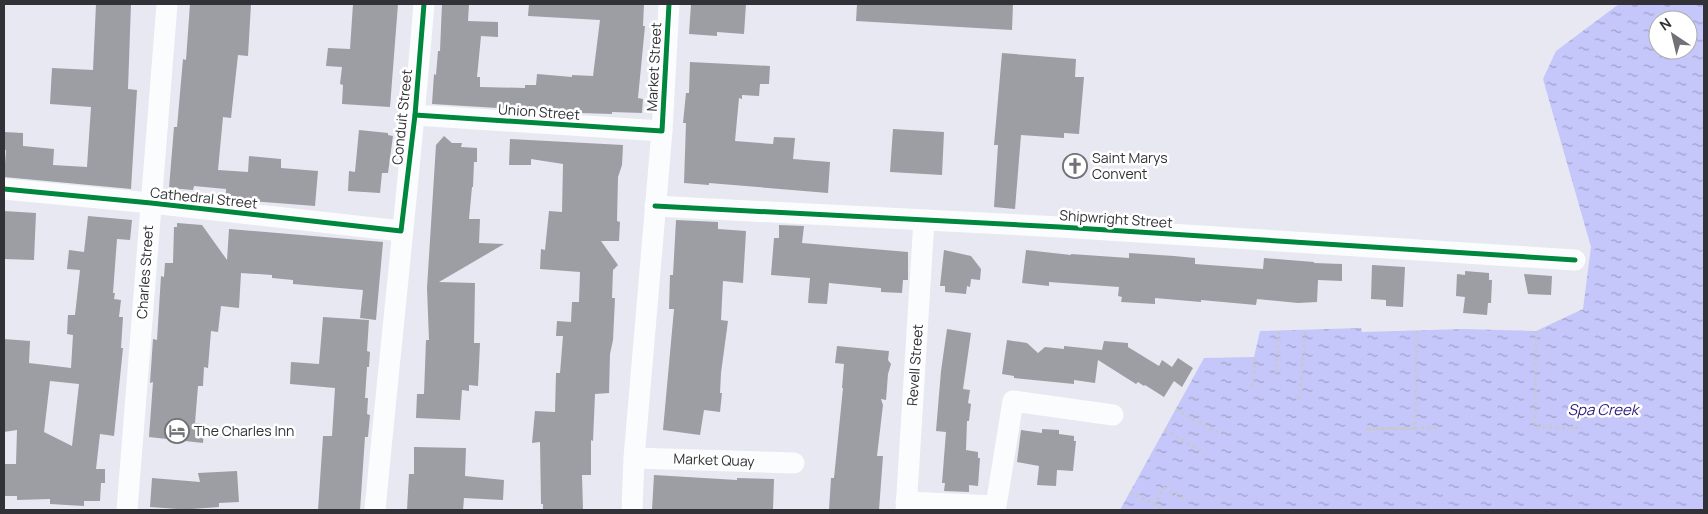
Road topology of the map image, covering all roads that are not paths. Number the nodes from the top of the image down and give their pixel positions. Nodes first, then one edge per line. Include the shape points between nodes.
1 (167, 4) edge
2 (424, 4) edge
3 (669, 4) edge
4 (415, 115) junction
5 (662, 131) junction
6 (4, 190) edge
7 (151, 203) junction
8 (654, 206) junction
9 (924, 220) junction
10 (402, 231) junction
11 (1575, 260) dead end
12 (1113, 414) dead end
13 (634, 458) junction
14 (794, 463) dead end
15 (906, 506) edge
16 (127, 510) edge
17 (375, 510) edge
18 (632, 510) edge

1 - 7 street, Charles Street
2 - 4 street, Conduit Street
3 - 5 street, Market Street
4 - 5 street, Union Street
4 - 10 street, Conduit Street
5 - 8 street, Market Street
6 - 7 street, Cathedral Street
7 - 10 street, Cathedral Street
7 - 16 street, Charles Street
8 - 9 street, Shipwright Street
8 - 13 street, Market Street
9 - 11 street, Shipwright Street
9 - 15 street, Revell Street
10 - 17 street, Conduit Street
12 - 15 street via 1013,401 996,506
13 - 14 street, Market Quay
13 - 18 street, Market Street

